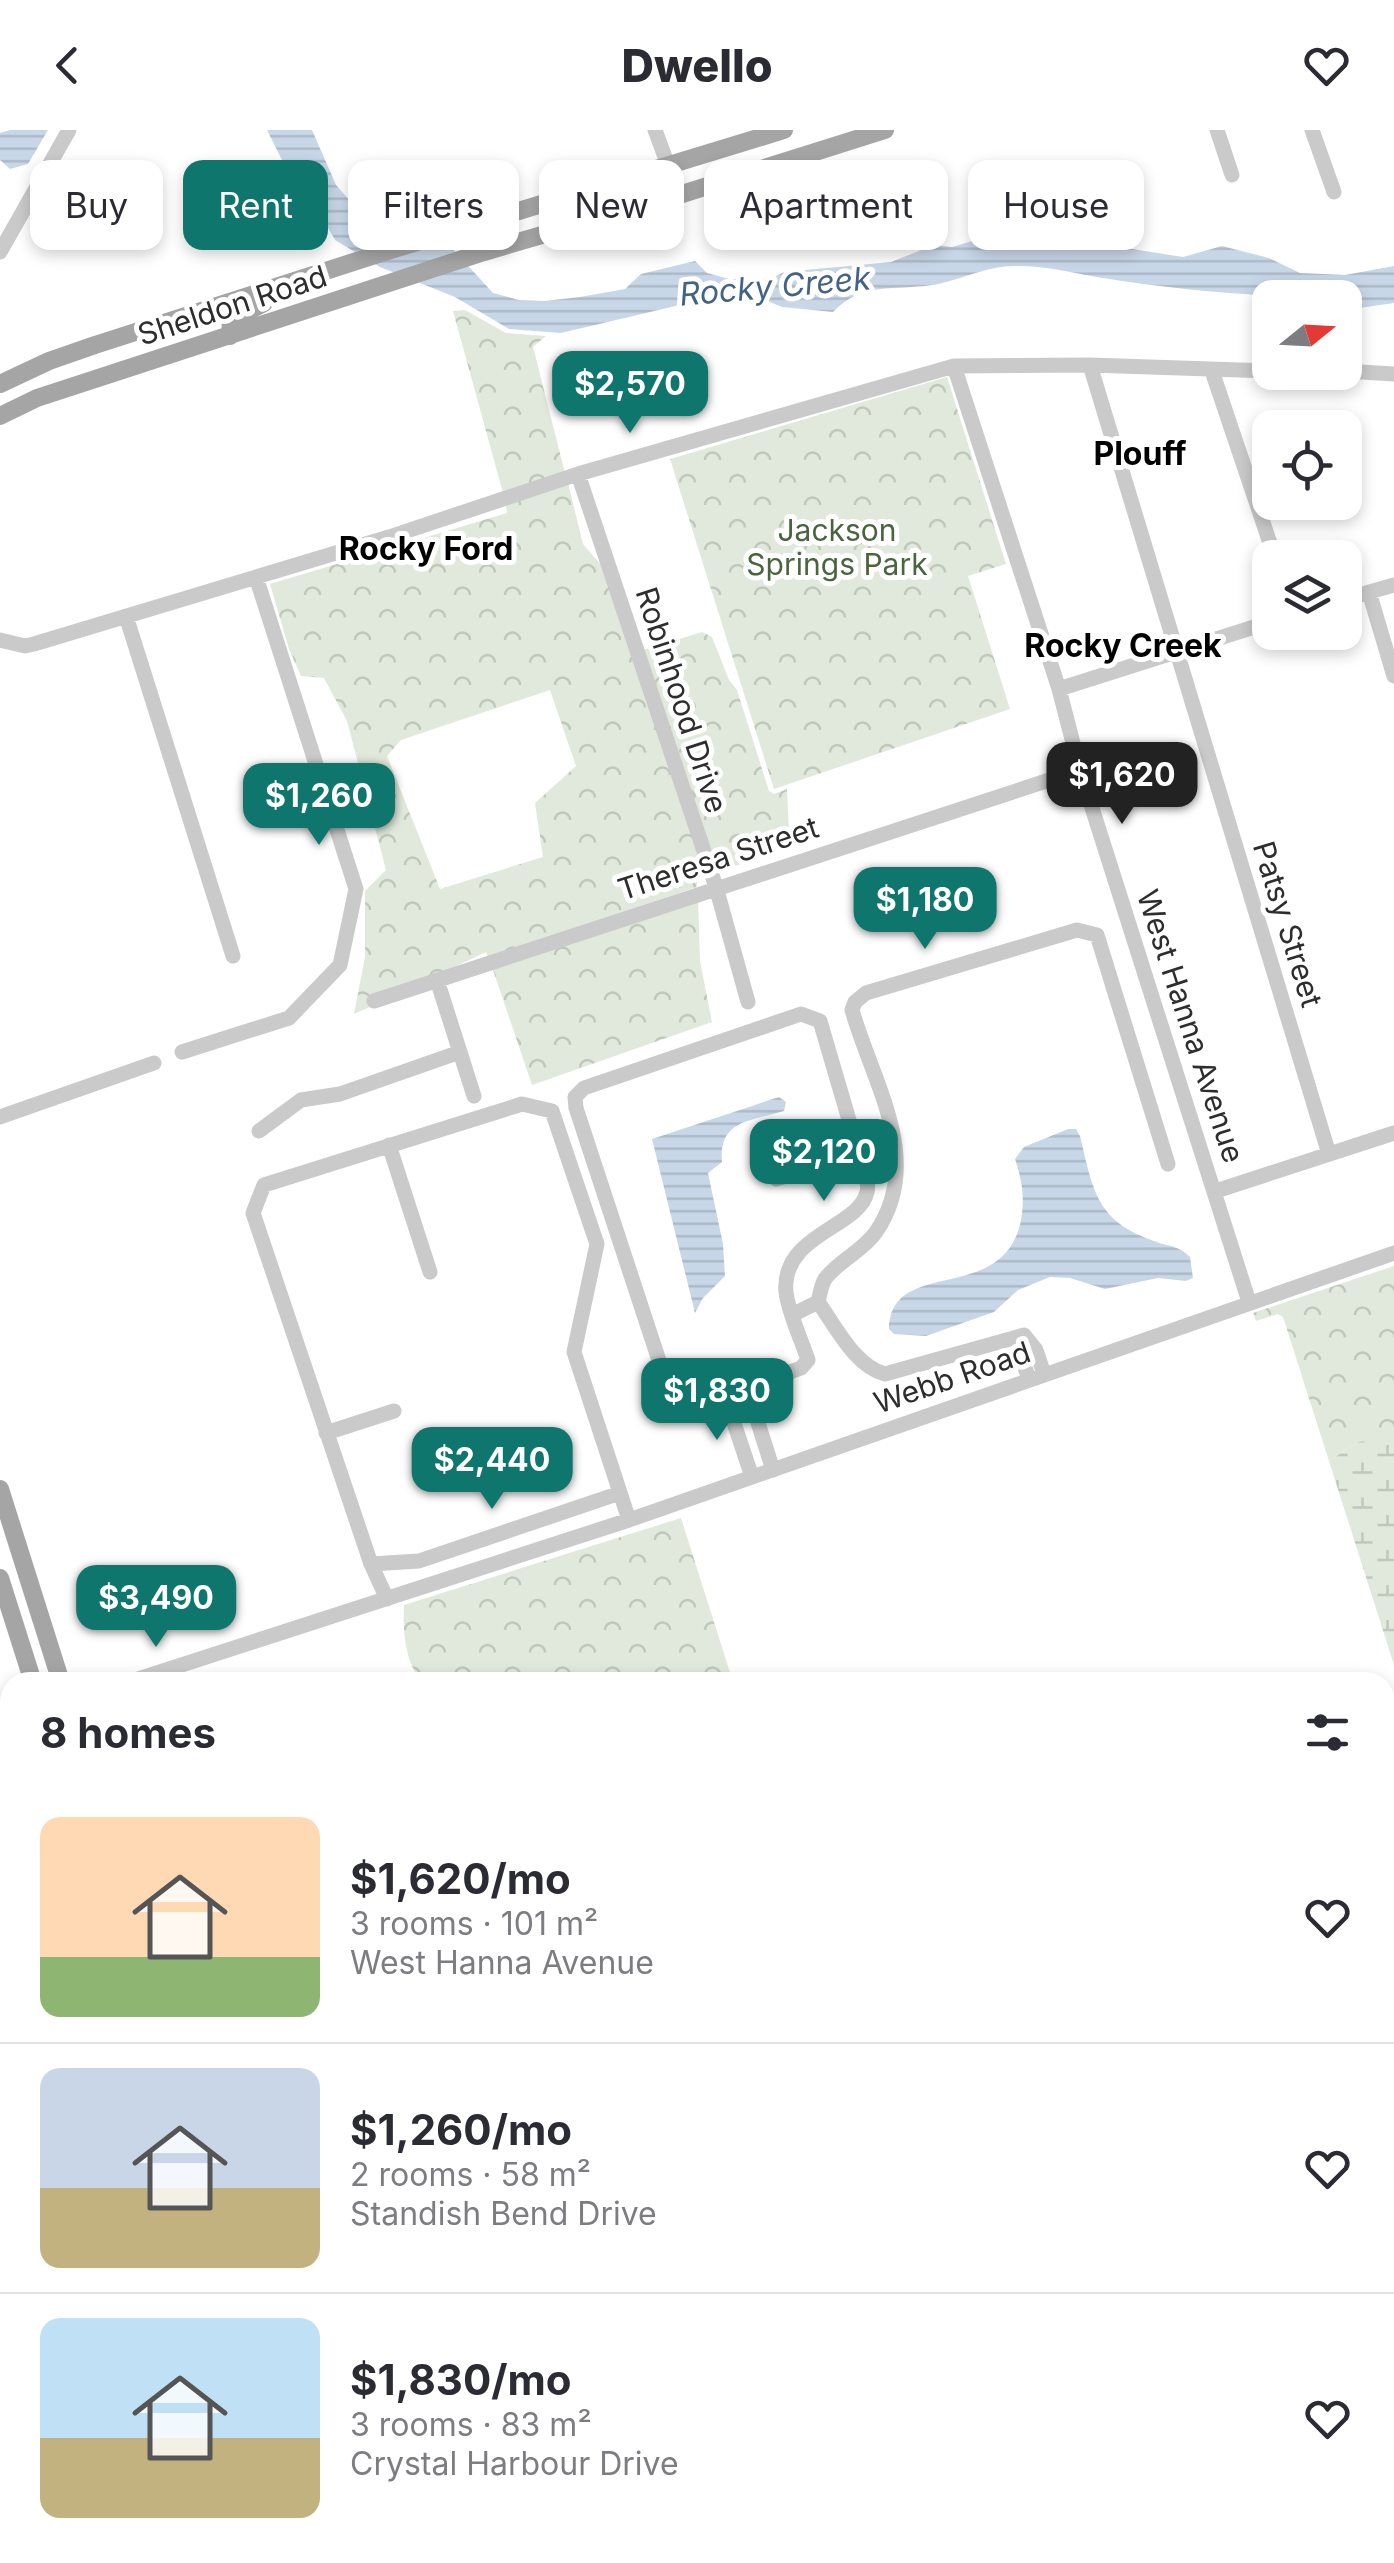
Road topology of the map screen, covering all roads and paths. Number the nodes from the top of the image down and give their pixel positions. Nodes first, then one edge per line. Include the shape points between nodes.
1 (69, 130) edge
2 (655, 130) edge
3 (784, 130) edge
4 (885, 130) edge
5 (1217, 130) edge
6 (1312, 130) edge
7 (668, 160) edge
8 (684, 162) edge
9 (1232, 175) dead end
10 (1334, 192) dead end
11 (684, 194) edge
12 (539, 205) edge
13 (539, 236) edge
14 (0, 252) edge
15 (330, 270) junction
16 (230, 336) junction
17 (1090, 365) junction
18 (954, 366) junction
19 (1212, 371) junction
20 (1252, 371) edge
21 (1362, 372) edge
22 (1394, 374) edge
23 (0, 384) edge
24 (0, 416) edge
25 (578, 474) junction
26 (1269, 540) edge
27 (256, 577) junction
28 (1394, 585) edge
29 (1370, 592) junction
30 (1362, 594) edge
31 (126, 616) junction
32 (1252, 628) edge
33 (0, 640) edge
34 (1178, 651) junction
35 (1394, 676) edge
36 (1059, 688) junction
37 (1080, 770) junction
38 (716, 886) junction
39 (234, 956) dead end
40 (437, 980) junction
41 (374, 1000) dead end
42 (748, 1002) dead end
43 (182, 1052) dead end
44 (460, 1052) junction
45 (154, 1063) dead end
46 (474, 1096) dead end
47 (0, 1116) edge
48 (259, 1131) dead end
49 (1394, 1132) edge
50 (389, 1145) junction
51 (859, 1154) junction
52 (1328, 1154) junction
53 (1168, 1164) dead end
54 (776, 1179) dead end
55 (1216, 1191) junction
56 (1394, 1253) edge
57 (430, 1272) dead end
58 (818, 1302) junction
59 (1249, 1302) junction
60 (794, 1314) junction
61 (1036, 1377) junction
62 (747, 1388) junction
63 (726, 1396) junction
64 (394, 1412) dead end
65 (326, 1433) junction
66 (773, 1470) junction
67 (752, 1477) junction
68 (0, 1488) edge
69 (620, 1493) junction
70 (4, 1515) edge
71 (629, 1520) junction
72 (370, 1564) junction
73 (0, 1578) edge
74 (388, 1599) junction
75 (30, 1672) edge
76 (57, 1672) edge
77 (161, 1672) edge

1 - 14 street
2 - 7 street
3 - 8 main road, Sheldon Road
4 - 11 main road, Sheldon Road
5 - 9 street
6 - 10 street
12 - 15 main road, Sheldon Road
13 - 16 main road, Sheldon Road
15 - 16 main road via 236,315
15 - 23 main road, Sheldon Road via 64,356
16 - 24 main road, Sheldon Road
17 - 18 street
17 - 19 street
17 - 34 street, Patsy Street
18 - 25 street
18 - 36 street, West Hanna Avenue
19 - 20 street
19 - 26 street
21 - 22 street
25 - 27 street
25 - 38 street, Robinhood Drive
27 - 31 street
27 - 43 street via 356,889 340,965 289,1018
28 - 29 street
29 - 30 street
29 - 35 street
31 - 33 street via 25,646
31 - 39 street
32 - 34 street
34 - 36 street
34 - 52 street, Patsy Street
36 - 37 street, West Hanna Avenue
37 - 38 street, Theresa Street
37 - 55 street, West Hanna Avenue
38 - 40 street, Theresa Street
38 - 42 street, Robinhood Drive
40 - 41 street, Theresa Street
40 - 44 street
44 - 46 street
44 - 48 street via 340,1094 301,1100
45 - 47 street
49 - 52 street
50 - 57 street
50 - 65 street via 264,1185 253,1213
50 - 69 street via 522,1104 552,1111 596,1244 574,1352
51 - 54 street
51 - 60 street via 868,1190 864,1200 790,1267 786,1292
51 - 63 street via 820,1021 801,1014 584,1088 575,1097 670,1394 691,1408
52 - 55 street
53 - 58 street via 1097,935 1077,930 866,993 852,1010 898,1147 897,1181 890,1212 870,1240 824,1280
55 - 59 street, West Hanna Avenue
56 - 59 street, Webb Road
58 - 60 street
58 - 61 street via 872,1371 884,1374 1024,1335 1036,1350
59 - 61 street, Webb Road
60 - 62 street via 808,1360
61 - 66 street, Webb Road
62 - 63 street
62 - 66 street
63 - 67 street
64 - 65 street
65 - 72 street
66 - 67 street, Webb Road
67 - 71 street, Webb Road
68 - 70 main road
69 - 71 street
69 - 72 street via 419,1561
70 - 76 main road
71 - 74 street, Webb Road
72 - 74 street
73 - 75 main road
74 - 77 street, Webb Road

